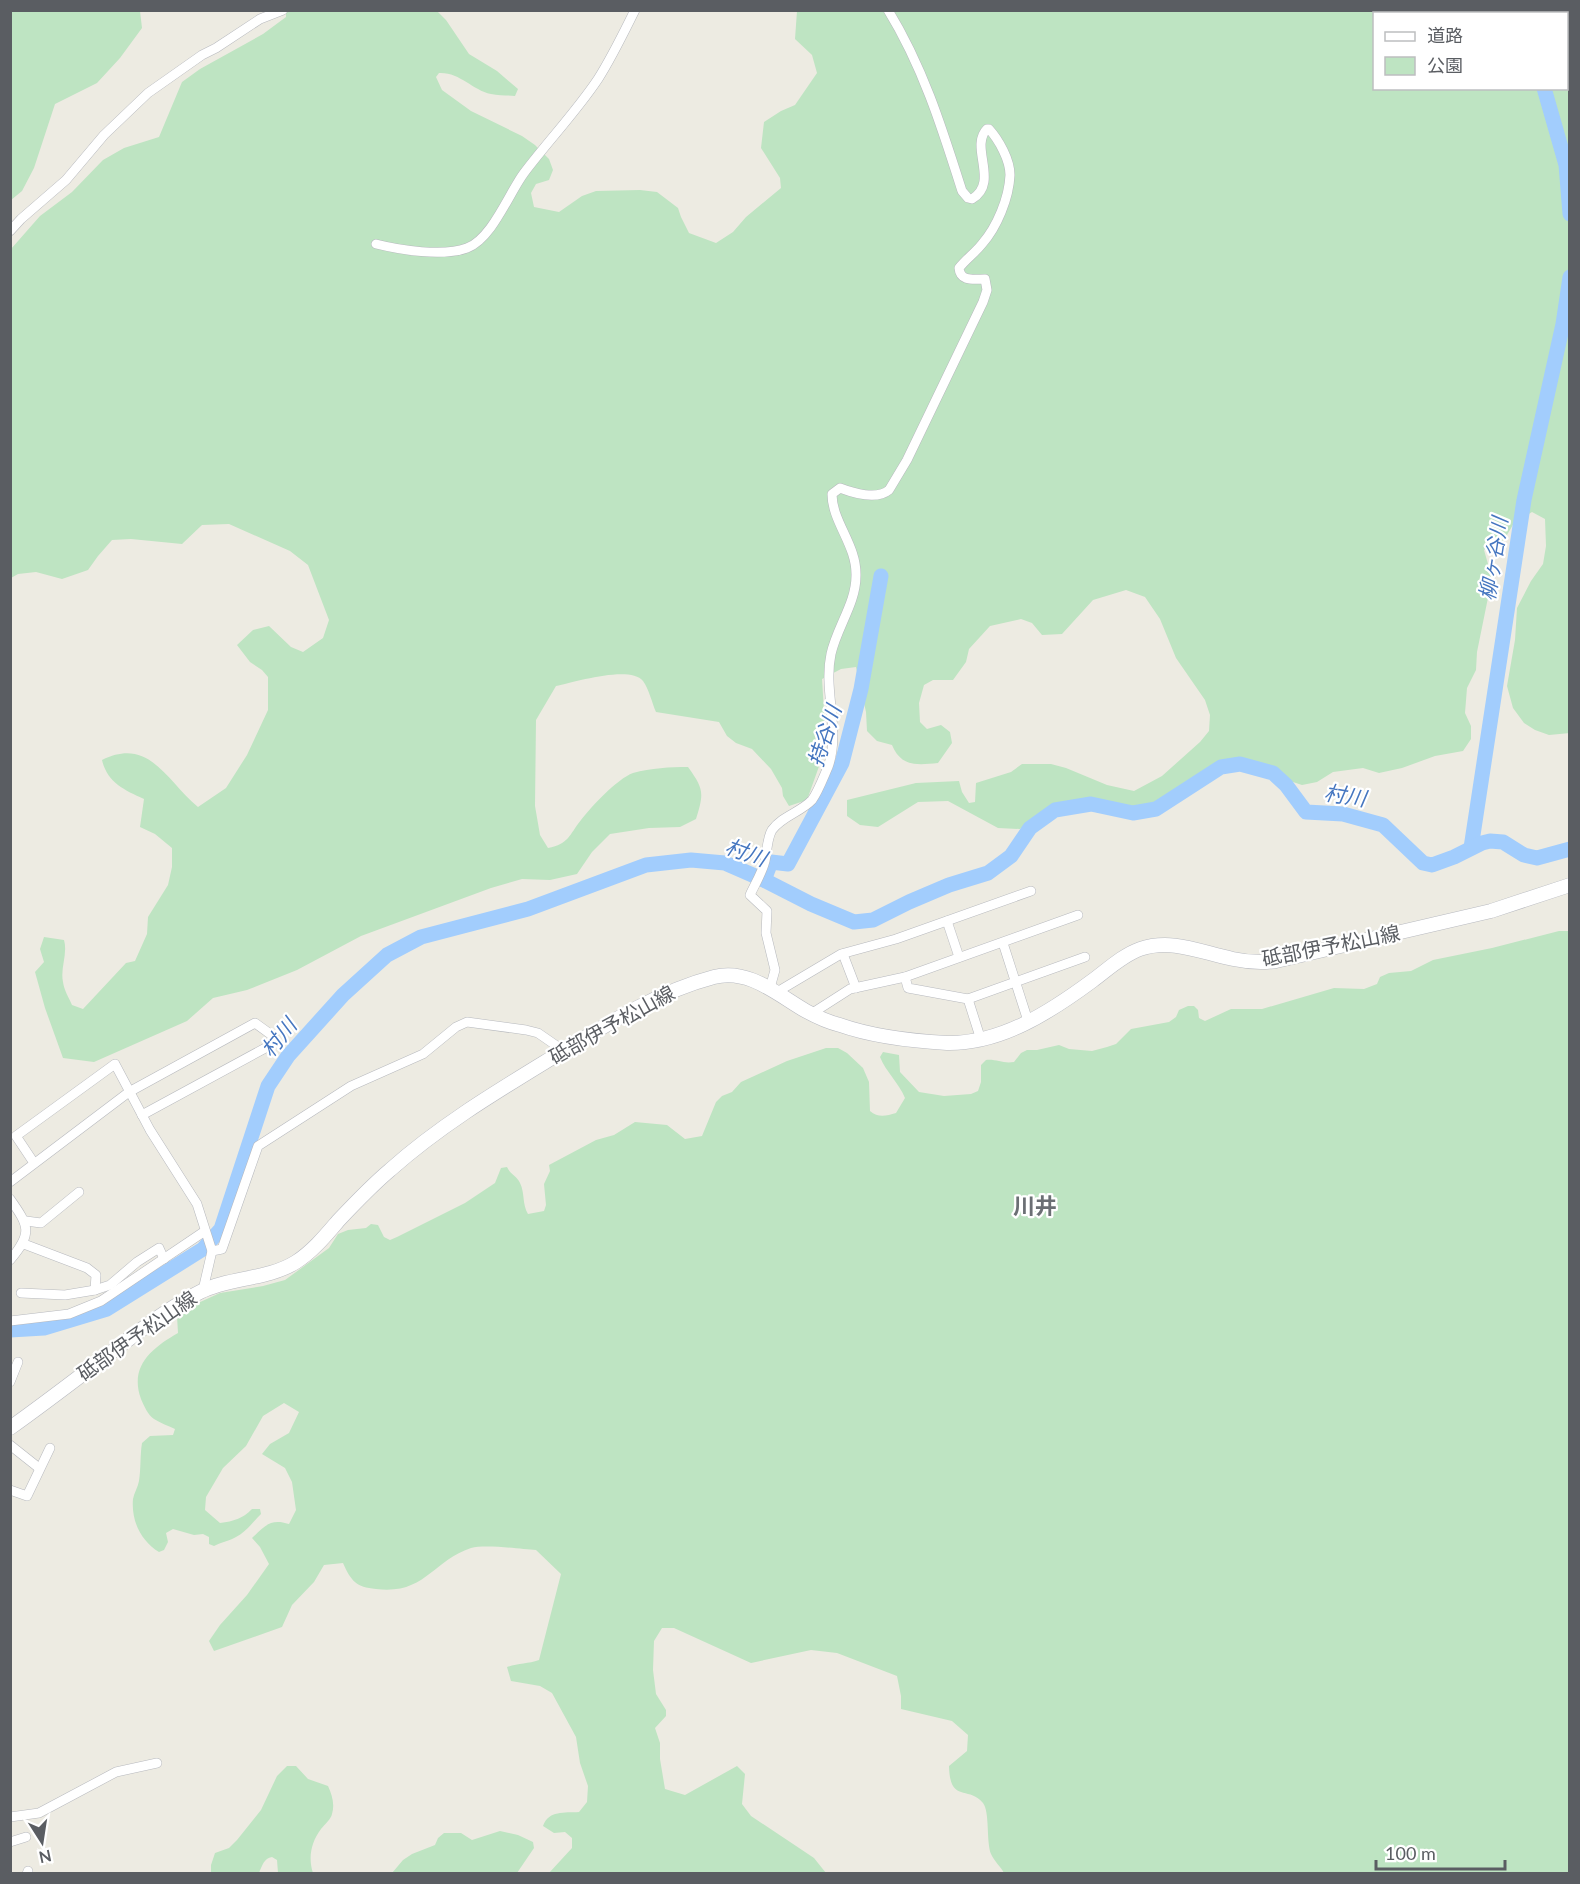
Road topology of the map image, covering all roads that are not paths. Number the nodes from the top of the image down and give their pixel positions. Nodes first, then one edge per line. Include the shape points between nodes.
1 (283, 10) edge
2 (635, 10) edge
3 (888, 10) edge
4 (10, 231) edge
5 (376, 244) dead end
6 (1569, 885) edge
7 (1030, 891) dead end
8 (1078, 915) dead end
9 (947, 921) junction
10 (1003, 943) junction
11 (843, 954) junction
12 (959, 957) junction
13 (1085, 957) dead end
14 (905, 977) junction
15 (1016, 980) junction
16 (856, 988) junction
17 (773, 990) junction
18 (968, 999) junction
19 (811, 1014) junction
20 (1028, 1021) junction
21 (981, 1040) junction
22 (564, 1051) junction
23 (129, 1092) junction
24 (142, 1115) junction
25 (34, 1163) junction
26 (10, 1182) edge
27 (79, 1192) dead end
28 (10, 1200) edge
29 (26, 1221) junction
30 (206, 1233) junction
31 (24, 1244) junction
32 (212, 1251) junction
33 (164, 1259) junction
34 (10, 1260) edge
35 (95, 1290) junction
36 (202, 1290) junction
37 (21, 1293) dead end
38 (10, 1320) edge
39 (18, 1362) dead end
40 (10, 1382) edge
41 (12, 1425) edge
42 (10, 1444) edge
43 (50, 1448) dead end
44 (39, 1468) junction
45 (10, 1490) edge
46 (156, 1763) dead end
47 (10, 1817) edge
48 (26, 1837) dead end
49 (10, 1842) edge

1 - 4 street via 260,19 148,93 104,135 66,180
2 - 5 street via 597,81 523,174 488,230 474,243 446,252
3 - 17 street via 932,98 962,190 972,200 982,188 984,164 980,141 987,129 1002,147 1010,174 993,226 959,268 962,276 969,279 985,279 983,302 907,460 885,493 840,488 832,494 832,504 856,563 854,592 830,662 832,748 812,800 783,818 771,832 764,863 750,895 767,911 766,933 775,970
6 - 20 main road, 砥部伊予松山線 via 1491,911 1276,961 1231,959 1181,946 1139,949
7 - 9 street
8 - 10 street
9 - 11 street
9 - 12 street
10 - 12 street
10 - 15 street
11 - 16 street
11 - 17 street
12 - 14 street
13 - 15 street
14 - 16 street
14 - 18 street via 908,988
15 - 18 street
15 - 20 street
16 - 19 street
17 - 19 main road, 砥部伊予松山線
17 - 22 main road, 砥部伊予松山線 via 745,978 719,976 650,1000
18 - 21 street
19 - 21 main road, 砥部伊予松山線 via 873,1035 951,1043
20 - 21 main road, 砥部伊予松山線
22 - 32 street via 538,1033 467,1022 423,1054 351,1086 258,1146 222,1249
22 - 36 main road, 砥部伊予松山線 via 429,1136 369,1187 297,1261 274,1272
23 - 24 street
23 - 24 street via 255,1023 273,1036 269,1046
23 - 25 street
23 - 25 street via 115,1064 16,1136
24 - 30 street via 197,1204
25 - 26 street
27 - 29 street via 41,1223
28 - 29 street
29 - 31 street
30 - 32 street
30 - 33 street
31 - 34 street
31 - 35 street via 87,1268 96,1275
32 - 36 street
33 - 35 street via 159,1248 110,1285
33 - 38 street via 84,1309 51,1317
35 - 37 street via 64,1295
36 - 41 main road, 砥部伊予松山線
39 - 40 street
42 - 44 street
43 - 44 street
44 - 45 street via 27,1496
46 - 47 street via 116,1772 39,1813
48 - 49 street

